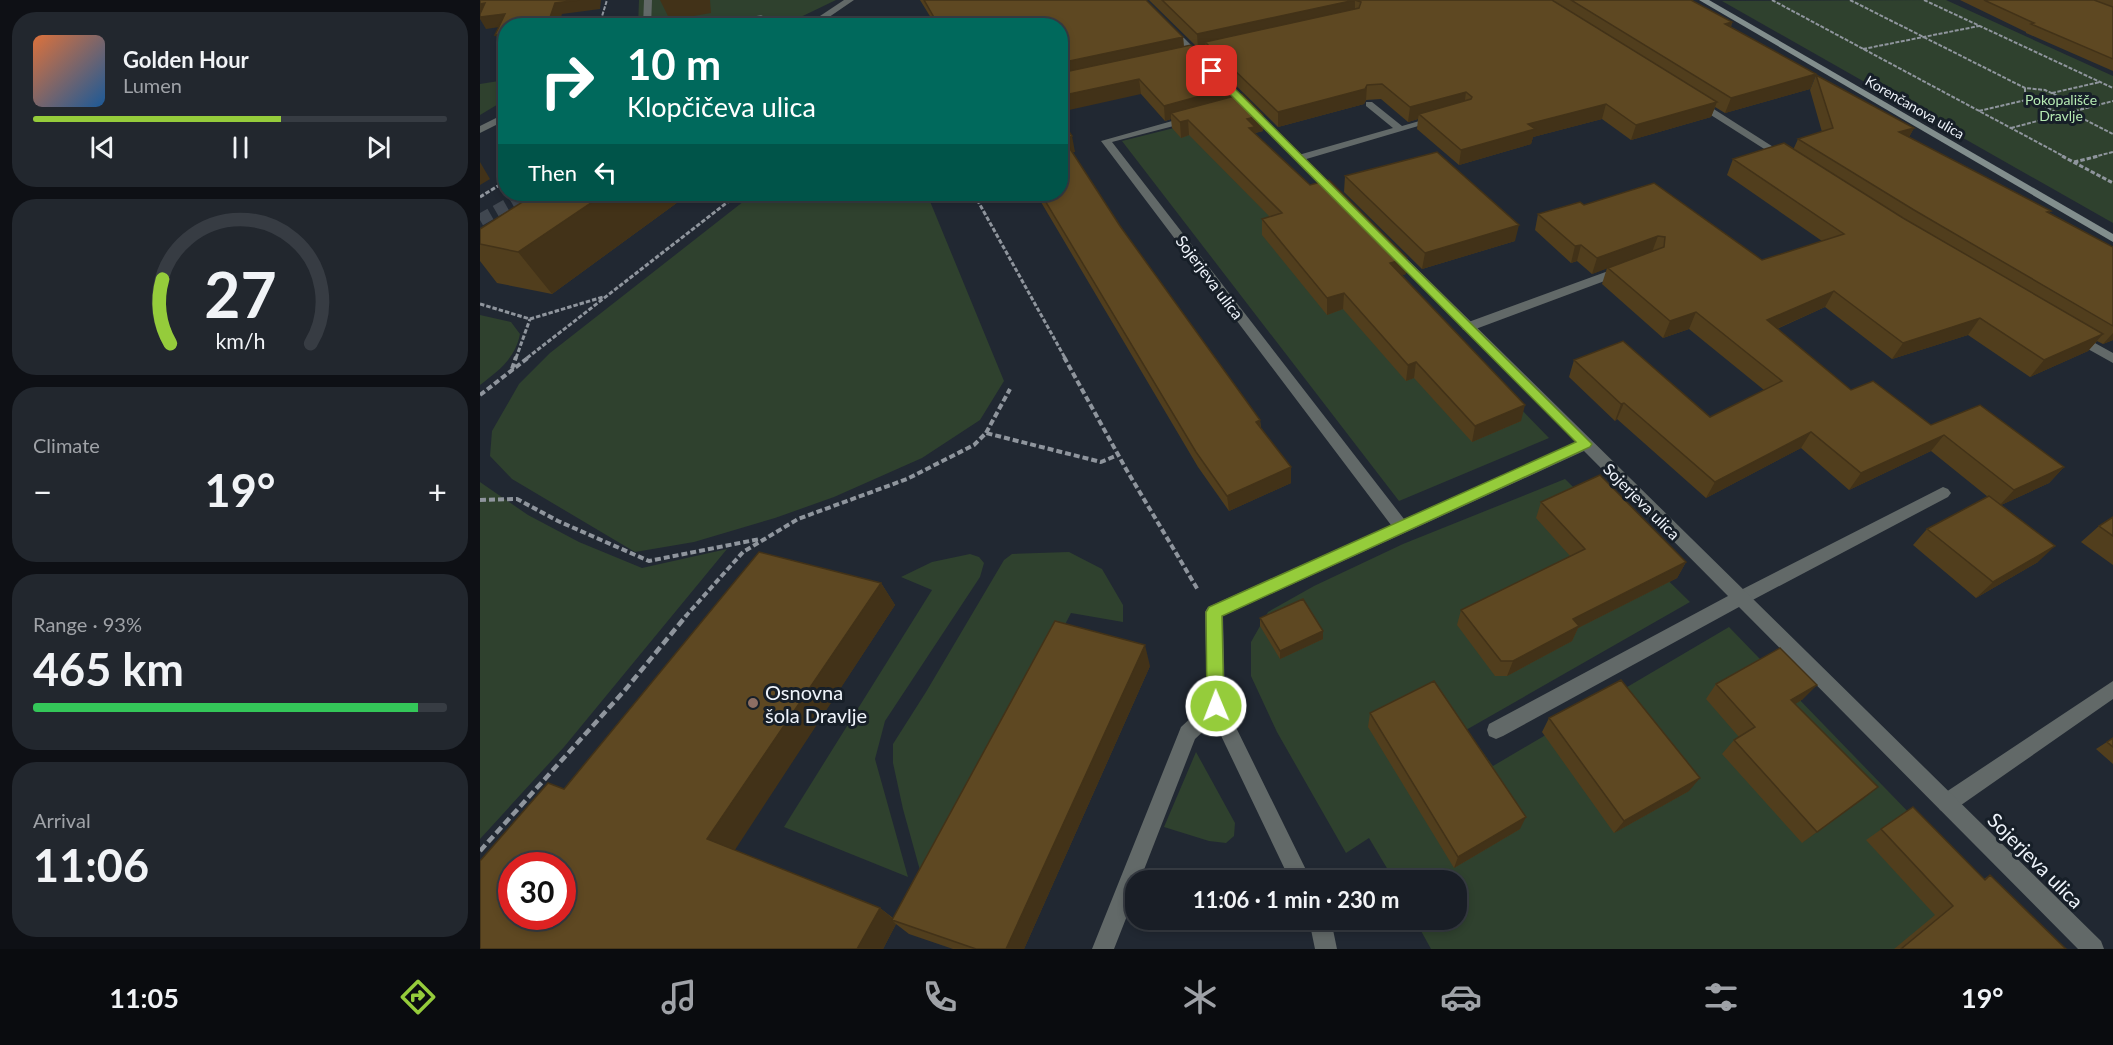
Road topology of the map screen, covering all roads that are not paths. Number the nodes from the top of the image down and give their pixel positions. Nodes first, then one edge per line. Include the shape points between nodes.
1 (648, 0) edge
2 (850, 0) edge
3 (1141, 0) edge
4 (1703, 0) edge
5 (647, 18) edge
6 (822, 18) edge
7 (1241, 44) edge
8 (1191, 55) junction
9 (1687, 96) edge
10 (1369, 104) edge
11 (1452, 115) edge
12 (1199, 116) edge
13 (498, 120) edge
14 (1400, 129) junction
15 (480, 130) edge
16 (1299, 158) junction
17 (1798, 166) edge
18 (1350, 208) edge
19 (2113, 239) edge
20 (1384, 242) edge
21 (1631, 266) edge
22 (1468, 327) junction
23 (2062, 328) edge
24 (2113, 359) edge
25 (1585, 444) junction
26 (1943, 493) dead end
27 (1401, 527) junction
28 (1741, 598) junction
29 (2113, 689) edge
30 (1216, 706) junction
31 (1496, 730) dead end
32 (1947, 803) junction
33 (1296, 870) edge
34 (1322, 930) edge
35 (1102, 949) edge
36 (1326, 949) edge
37 (2093, 949) edge

1 - 5 street
2 - 6 street
3 - 8 street
4 - 19 street, Korenčanova ulica
7 - 8 street
8 - 16 street via 1240,106
9 - 17 street
10 - 14 street
11 - 14 street
12 - 27 street, Sojerjeva ulica via 1106,141
13 - 15 street
14 - 16 street
16 - 18 street
20 - 22 street, Sojerjeva ulica
21 - 22 street
22 - 25 street, Sojerjeva ulica
23 - 24 street
25 - 27 street
25 - 28 street, Sojerjeva ulica
26 - 28 street
27 - 30 street via 1214,612
28 - 31 street
28 - 32 street, Sojerjeva ulica
29 - 32 street
30 - 33 street
30 - 35 street via 1188,732
32 - 37 street, Sojerjeva ulica
34 - 36 street

